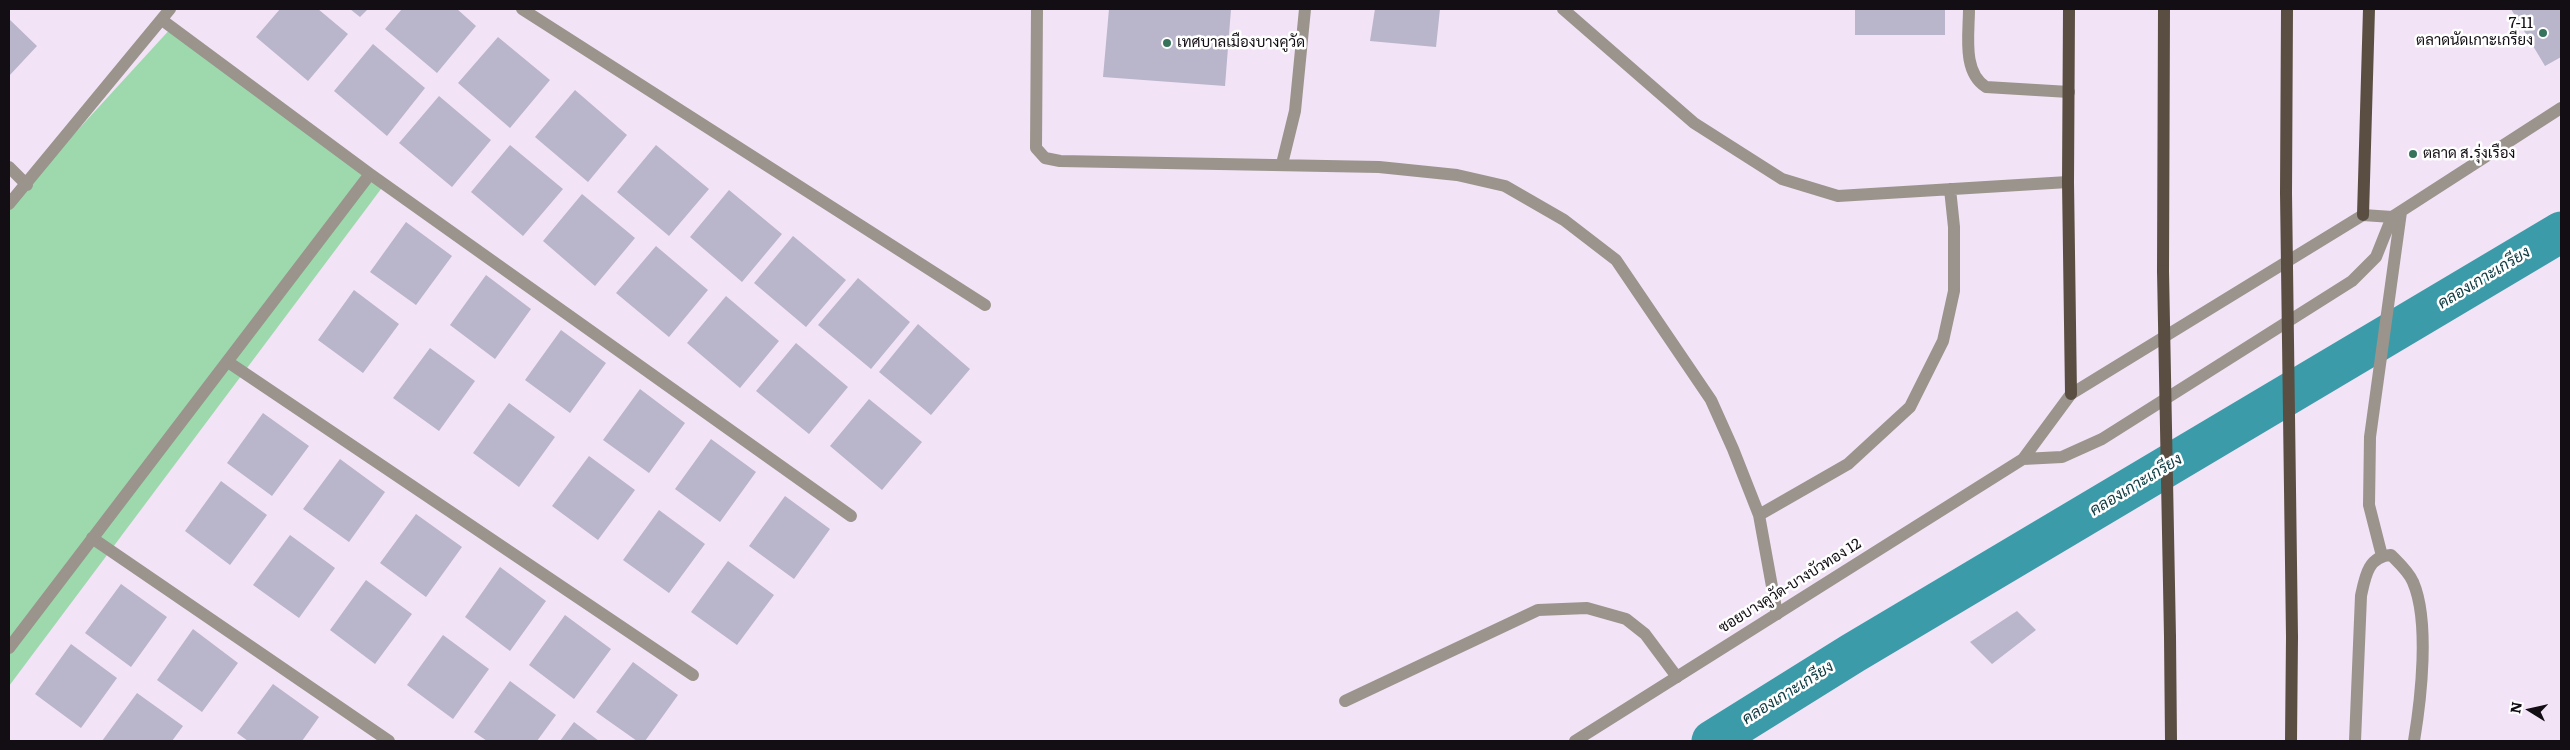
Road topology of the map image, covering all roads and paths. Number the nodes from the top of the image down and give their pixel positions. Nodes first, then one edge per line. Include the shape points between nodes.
1 (170, 9) edge
2 (522, 9) edge
3 (1037, 9) edge
4 (1305, 9) edge
5 (1563, 9) edge
6 (1969, 9) edge
7 (2070, 9) edge
8 (2164, 9) edge
9 (2287, 9) edge
10 (2369, 9) edge
11 (162, 20) junction
12 (2069, 92) junction
13 (2561, 108) edge
14 (1282, 164) junction
15 (9, 167) edge
16 (370, 174) junction
17 (2068, 182) junction
18 (27, 185) junction
19 (1950, 189) junction
20 (9, 204) edge
21 (2363, 215) junction
22 (2397, 215) junction
23 (985, 305) dead end
24 (228, 362) junction
25 (2071, 394) junction
26 (2023, 459) junction
27 (1759, 515) junction
28 (851, 516) dead end
29 (92, 538) junction
30 (2382, 556) junction
31 (1777, 614) junction
32 (9, 648) edge
33 (693, 675) dead end
34 (1677, 677) junction
35 (1345, 701) dead end
36 (388, 741) edge
37 (1575, 741) edge
38 (2171, 741) edge
39 (2292, 741) edge
40 (2355, 741) edge
41 (2414, 741) edge

1 - 11 street
2 - 23 street
3 - 14 street via 1036,148 1045,158 1060,161
4 - 14 street via 1295,111
5 - 19 street via 1694,123 1782,179 1838,196
6 - 12 street via 1970,64 1978,82 1986,87
7 - 12 main road
8 - 38 main road, bridge via 2163,271
9 - 39 main road, bridge
10 - 21 main road
11 - 16 street
11 - 18 street
12 - 17 main road
13 - 22 street
14 - 27 street via 1379,167 1457,175 1505,186 1564,220 1616,260 1710,400
15 - 18 street
16 - 24 street
16 - 28 street
17 - 19 street
17 - 25 main road
18 - 20 street
19 - 27 street via 1954,227 1954,291 1943,341 1910,407 1848,464
21 - 22 street
21 - 25 street
22 - 26 street via 2376,257 2352,281 2102,439 2062,457
22 - 30 street via 2370,437 2369,506
24 - 29 street
24 - 33 street
25 - 26 street
26 - 31 street, ซอยบางคูวัด-บางบัวทอง 12
27 - 31 street
29 - 32 street
29 - 36 street
30 - 40 street via 2365,574 2361,596
30 - 41 street via 2391,555 2402,566 2413,581 2420,604 2421,671
31 - 34 street, ซอยบางคูวัด-บางบัวทอง 12
34 - 35 street via 1645,634 1626,619 1587,608 1538,610
34 - 37 street, ซอยบางคูวัด-บางบัวทอง 12

